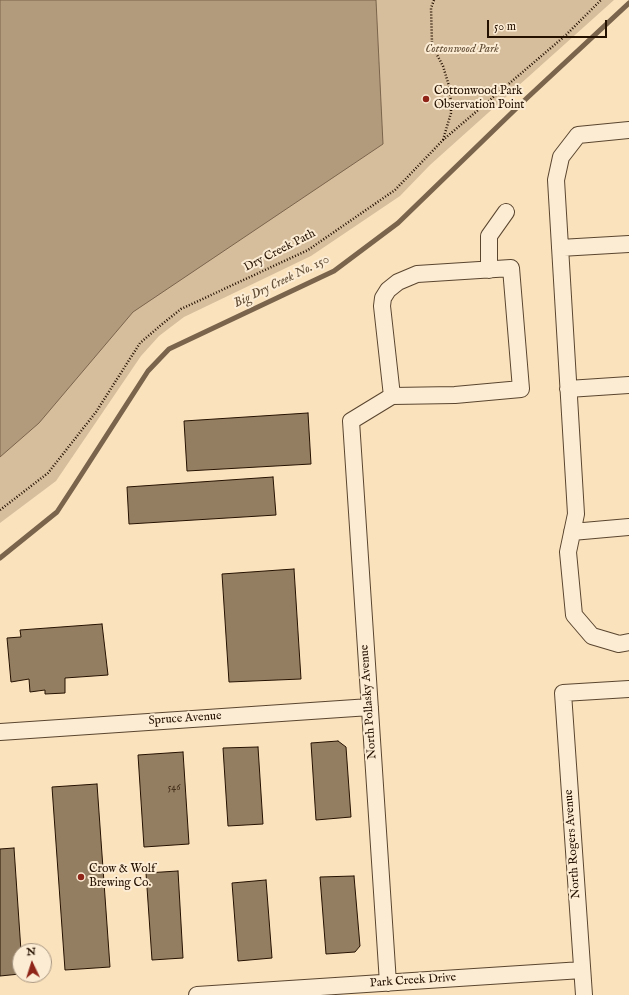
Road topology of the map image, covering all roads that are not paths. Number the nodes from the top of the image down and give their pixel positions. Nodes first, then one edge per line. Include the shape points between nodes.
1 (629, 130) edge
2 (506, 212) dead end
3 (629, 244) edge
4 (560, 248) junction
5 (489, 270) junction
6 (629, 385) edge
7 (568, 389) junction
8 (392, 396) junction
9 (629, 527) edge
10 (572, 532) junction
11 (629, 642) edge
12 (629, 689) edge
13 (370, 707) junction
14 (0, 732) edge
15 (582, 970) junction
16 (388, 983) junction
17 (197, 995) edge
18 (584, 995) edge

1 - 4 street via 578,135 561,157 556,180
2 - 5 street via 489,236
3 - 4 street
4 - 7 street
5 - 8 street via 417,274 398,282 388,290 382,306
5 - 8 street via 511,268 521,389 455,395
6 - 7 street
7 - 10 street via 576,514
8 - 13 street, North Pollasky Avenue via 351,421
9 - 10 street
10 - 11 street via 568,552 574,615 592,636 619,644
12 - 15 street, North Rogers Avenue via 563,693
13 - 14 street, Spruce Avenue
13 - 16 street, North Pollasky Avenue
15 - 16 street, Park Creek Drive
15 - 18 street, North Rogers Avenue
16 - 17 street, Park Creek Drive

